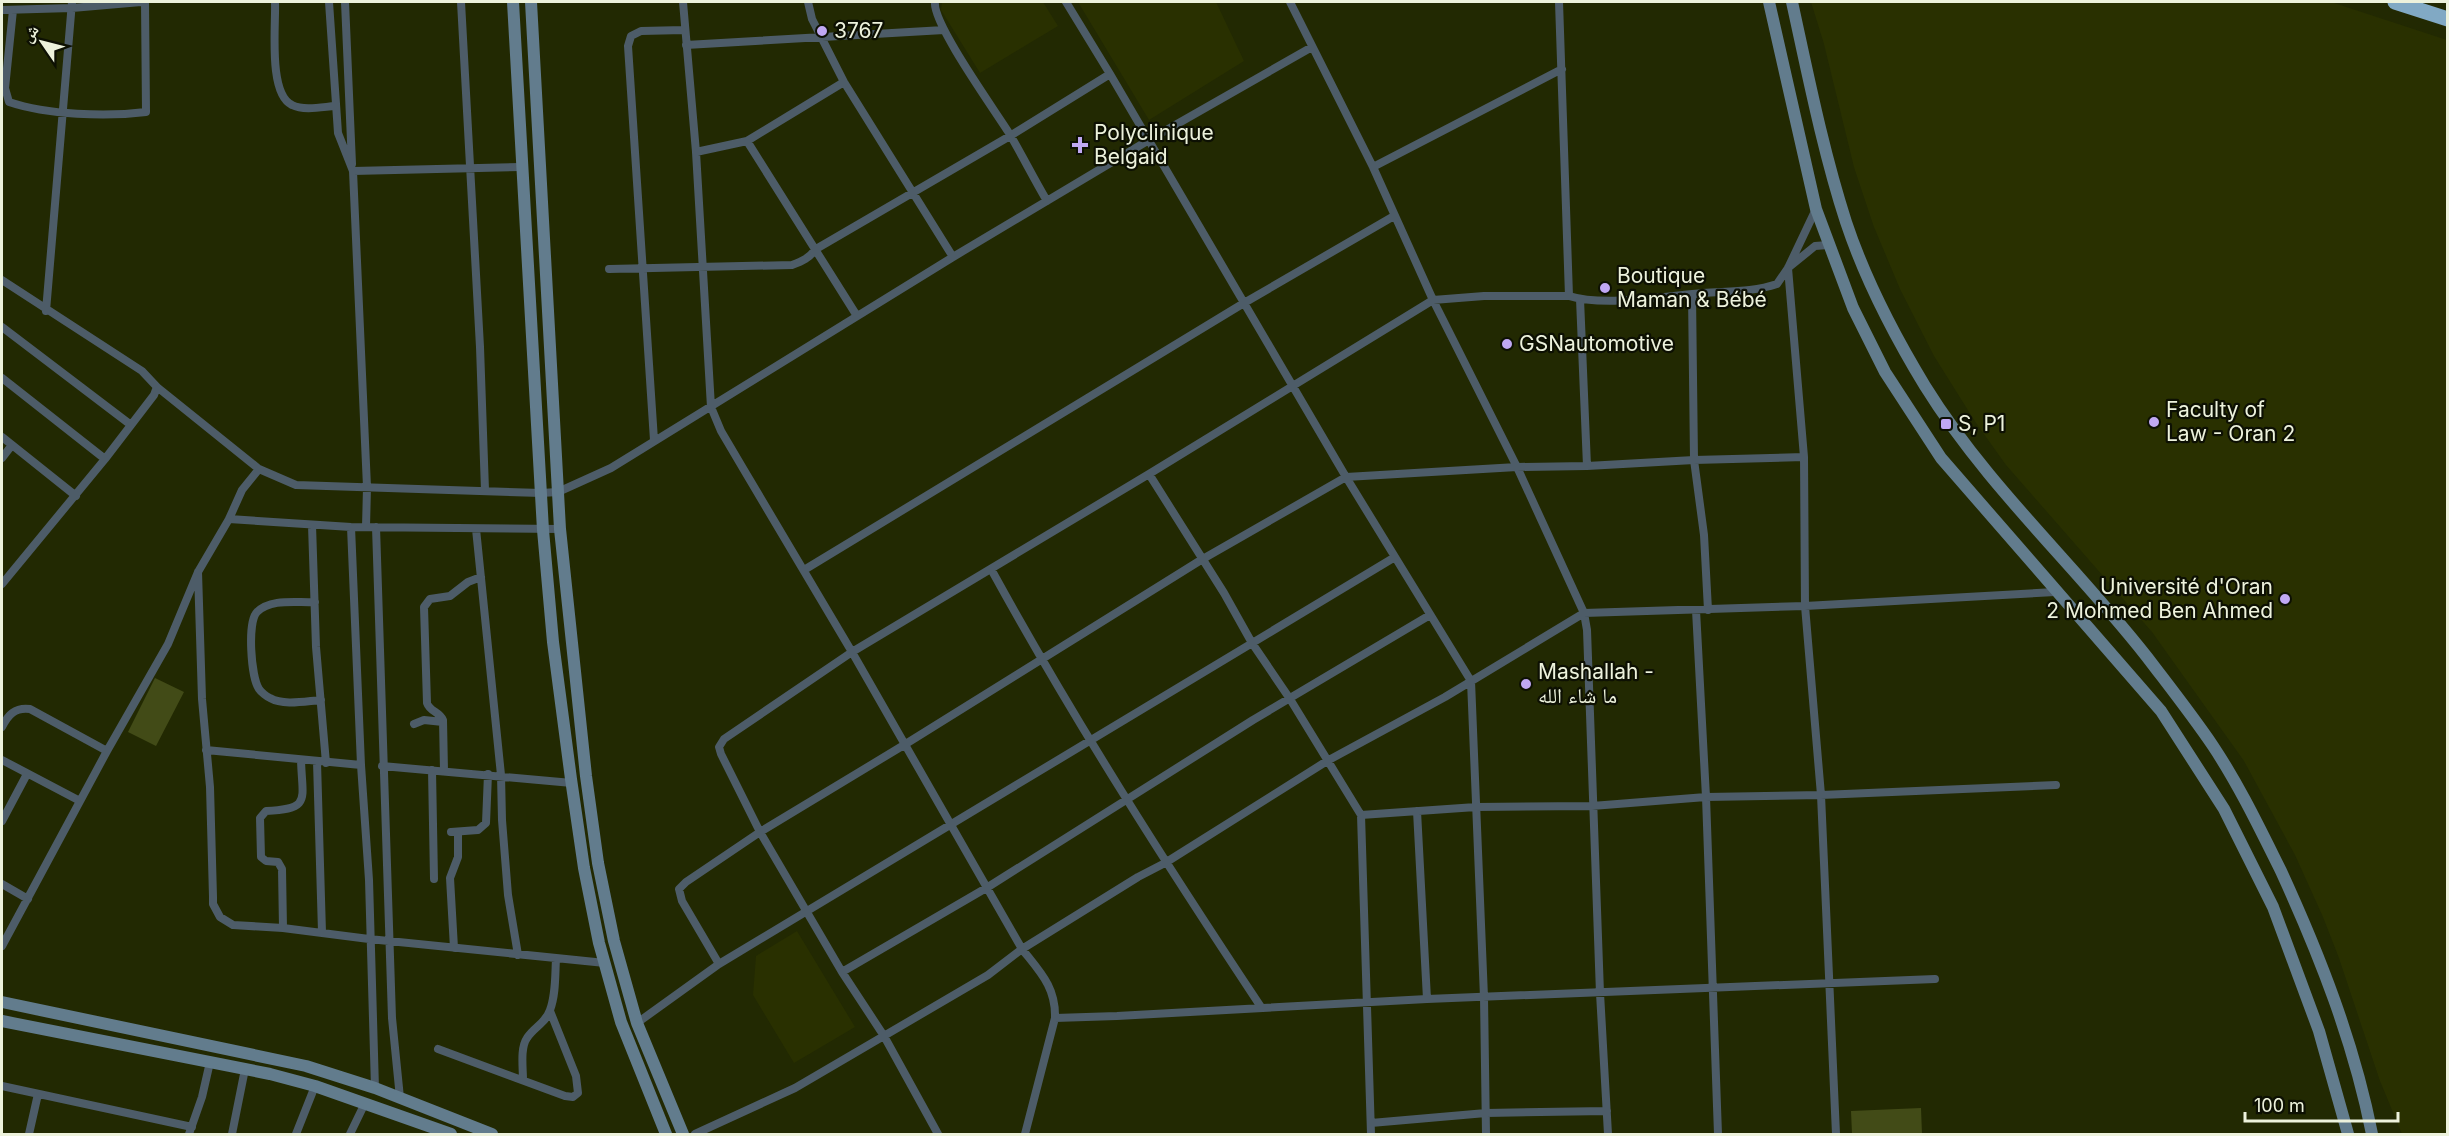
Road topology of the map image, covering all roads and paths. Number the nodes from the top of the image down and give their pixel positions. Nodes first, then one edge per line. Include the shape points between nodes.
1 (143, 2) edge
2 (275, 2) edge
3 (328, 2) edge
4 (345, 2) edge
5 (461, 2) edge
6 (513, 2) edge
7 (531, 2) edge
8 (683, 2) edge
9 (808, 2) edge
10 (935, 2) edge
11 (1066, 2) edge
12 (1290, 2) edge
13 (1559, 2) edge
14 (1769, 2) edge
15 (1792, 2) edge
16 (2395, 2) edge
17 (72, 5) edge
18 (2, 10) edge
19 (13, 10) junction
20 (2448, 19) edge
21 (684, 30) junction
22 (944, 30) junction
23 (821, 36) junction
24 (686, 45) junction
25 (1312, 47) junction
26 (1562, 69) junction
27 (1110, 74) junction
28 (844, 82) junction
29 (334, 106) junction
30 (63, 111) junction
31 (1010, 136) junction
32 (1149, 140) junction
33 (747, 141) junction
34 (696, 152) junction
35 (469, 167) junction
36 (521, 167) junction
37 (1373, 167) junction
38 (353, 171) junction
39 (913, 191) junction
40 (1047, 201) junction
41 (1816, 209) junction
42 (1394, 216) junction
43 (1828, 245) junction
44 (816, 249) junction
45 (954, 258) junction
46 (702, 268) junction
47 (1788, 268) junction
48 (609, 269) dead end
49 (643, 270) junction
50 (2, 280) edge
51 (1692, 294) junction
52 (1569, 296) junction
53 (1580, 299) junction
54 (1433, 300) junction
55 (1244, 303) junction
56 (46, 311) junction
57 (857, 316) junction
58 (2, 327) edge
59 (2, 378) edge
60 (1293, 385) junction
61 (157, 387) junction
62 (711, 407) junction
63 (131, 425) junction
64 (2, 437) edge
65 (654, 440) junction
66 (12, 445) junction
67 (2, 458) edge
68 (1804, 458) junction
69 (105, 459) junction
70 (1694, 460) junction
71 (1587, 466) junction
72 (1517, 467) junction
73 (259, 469) junction
74 (1149, 474) junction
75 (1346, 477) junction
76 (367, 487) junction
77 (485, 490) junction
78 (558, 492) junction
79 (541, 493) junction
80 (76, 495) junction
81 (229, 519) junction
82 (312, 525) junction
83 (351, 526) junction
84 (366, 527) junction
85 (376, 527) junction
86 (476, 529) junction
87 (560, 529) junction
88 (543, 530) junction
89 (1395, 556) junction
90 (1201, 560) junction
91 (991, 569) junction
92 (804, 570) junction
93 (198, 572) junction
94 (481, 577) junction
95 (2, 584) edge
96 (2055, 592) junction
97 (315, 602) junction
98 (1805, 606) junction
99 (1696, 610) junction
100 (1708, 610) junction
101 (1584, 613) junction
102 (1430, 615) junction
103 (1252, 643) junction
104 (852, 652) junction
105 (1041, 660) junction
106 (1471, 681) junction
107 (1290, 699) junction
108 (321, 700) junction
109 (3, 721) edge
110 (443, 722) junction
111 (414, 724) dead end
112 (1089, 739) junction
113 (904, 745) junction
114 (207, 750) junction
115 (107, 751) junction
116 (2, 760) edge
117 (302, 760) junction
118 (1327, 761) junction
119 (321, 763) junction
120 (362, 765) junction
121 (382, 766) junction
122 (432, 770) junction
123 (444, 771) junction
124 (27, 774) junction
125 (488, 774) junction
126 (501, 775) junction
127 (572, 783) junction
128 (2056, 785) dead end
129 (1821, 795) junction
130 (1706, 797) junction
131 (1126, 798) junction
132 (80, 801) junction
133 (1592, 806) junction
134 (1476, 807) junction
135 (1417, 811) junction
136 (1361, 815) junction
137 (2, 821) edge
138 (951, 824) junction
139 (760, 831) junction
140 (1166, 863) junction
141 (434, 879) dead end
142 (2, 884) edge
143 (988, 887) junction
144 (28, 899) junction
145 (807, 910) junction
146 (283, 928) junction
147 (322, 932) junction
148 (369, 939) junction
149 (390, 942) junction
150 (2, 946) edge
151 (454, 948) junction
152 (1022, 949) junction
153 (518, 955) junction
154 (556, 959) junction
155 (605, 963) junction
156 (719, 964) junction
157 (842, 972) junction
158 (1935, 979) dead end
159 (1829, 982) junction
160 (1712, 988) junction
161 (1600, 993) junction
162 (1484, 997) junction
163 (1427, 999) junction
164 (2, 1002) edge
165 (1368, 1003) junction
166 (1261, 1007) junction
167 (550, 1011) junction
168 (1055, 1018) junction
169 (2, 1021) edge
170 (637, 1023) junction
171 (884, 1036) junction
172 (438, 1049) dead end
173 (210, 1062) junction
174 (245, 1069) junction
175 (523, 1080) junction
176 (2, 1086) edge
177 (315, 1086) junction
178 (375, 1088) junction
179 (38, 1094) junction
180 (400, 1098) junction
181 (365, 1103) junction
182 (1607, 1111) junction
183 (1486, 1113) junction
184 (1371, 1123) junction
185 (190, 1131) edge
186 (29, 1134) edge
187 (232, 1134) edge
188 (296, 1134) edge
189 (350, 1134) edge
190 (451, 1134) edge
191 (492, 1134) edge
192 (666, 1134) edge
193 (683, 1134) edge
194 (695, 1134) edge
195 (938, 1134) edge
196 (1025, 1134) edge
197 (1371, 1134) edge
198 (1486, 1134) edge
199 (1608, 1134) edge
200 (1718, 1134) edge
201 (1836, 1134) edge
202 (2348, 1134) edge
203 (2372, 1134) edge

1 - 17 street
1 - 30 street via 146,112
2 - 29 street via 277,85 290,104 298,107
3 - 29 street
4 - 38 street
5 - 35 street
6 - 36 main road
7 - 78 main road
8 - 21 street
9 - 23 street
10 - 22 street via 934,9
11 - 27 street
12 - 25 street
13 - 26 street
14 - 41 main road
15 - 203 main road via 1846,223 1892,325 1958,436 2145,655 2213,747 2259,826 2319,960 2343,1024
16 - 20 highway
17 - 19 street
17 - 30 street
18 - 19 street
19 - 30 street via 7,100 20,106
21 - 24 street
21 - 49 street via 641,31 631,36 628,46
22 - 23 street
22 - 31 street
23 - 24 street
23 - 28 street
24 - 34 street
25 - 32 street
25 - 37 street
26 - 37 street
26 - 52 street
27 - 31 street
27 - 32 street
28 - 33 street
28 - 39 street
29 - 38 street via 338,133
30 - 56 street
31 - 39 street
31 - 40 street
32 - 40 street
32 - 55 street
33 - 34 street
33 - 44 street
34 - 46 street
35 - 36 street
35 - 38 street
35 - 77 street
36 - 79 main road
37 - 42 street
38 - 76 street
39 - 44 street
39 - 45 street
40 - 45 street
41 - 43 main road
41 - 47 street
42 - 54 street
42 - 55 street
43 - 47 street via 1815,246
43 - 96 main road via 1885,372 1941,458
44 - 46 street via 809,258 792,265
44 - 57 street
45 - 57 street
46 - 49 street
46 - 62 street
47 - 51 street via 1777,284 1766,288
47 - 68 street
48 - 49 street
49 - 65 street
50 - 56 street
51 - 53 street
51 - 70 street
52 - 53 street
52 - 54 street
53 - 71 street
54 - 60 street
54 - 72 street
55 - 60 street
55 - 92 street
56 - 61 street via 142,371
57 - 62 street
58 - 63 street
59 - 69 street
60 - 74 street
60 - 75 street
61 - 63 street
61 - 73 street
62 - 65 street
62 - 92 street via 721,431
63 - 69 street
64 - 66 street
65 - 78 street via 611,468
66 - 67 street
66 - 80 street
68 - 70 street
68 - 98 street
69 - 80 street
70 - 71 street
70 - 100 street
71 - 72 street
72 - 75 street
72 - 101 street
73 - 76 street via 296,485
73 - 81 street via 242,490
74 - 90 street
74 - 91 street
75 - 89 street
75 - 90 street
76 - 77 street
76 - 84 street
77 - 79 street
78 - 79 street
78 - 87 main road
79 - 88 main road
80 - 95 street
81 - 82 street
81 - 93 street
82 - 83 street
82 - 97 street
83 - 84 street
83 - 120 street
84 - 85 street
85 - 86 street
85 - 121 street
86 - 88 street
86 - 94 street
87 - 88 street
87 - 170 main road via 571,654 598,863
88 - 127 main road
89 - 102 street
89 - 103 street
90 - 103 street
90 - 105 street
91 - 104 street
91 - 105 street
92 - 104 street
93 - 114 street
93 - 115 street via 168,644
94 - 110 street via 450,596 430,599 424,607 427,703
94 - 126 street
96 - 98 street
96 - 202 main road via 2161,711 2224,809 2272,907 2319,1031
97 - 108 street
97 - 108 street via 273,603 256,613 251,623 252,670 259,688 270,698
98 - 100 street
98 - 129 street
99 - 100 street
99 - 101 street
99 - 130 street
101 - 106 street
101 - 133 street
102 - 106 street
102 - 107 street
103 - 107 street
103 - 112 street
104 - 113 street
104 - 139 street via 721,744 721,754
105 - 112 street
105 - 113 street
106 - 118 street
106 - 134 street
107 - 118 street
107 - 131 street
108 - 119 street
109 - 115 street via 20,708 30,709
110 - 111 street via 424,720
110 - 123 street
112 - 131 street
112 - 138 street
113 - 138 street
113 - 139 street
114 - 117 street
114 - 146 street via 216,911 233,925
115 - 132 street
116 - 124 street
117 - 119 street
117 - 146 street via 300,804 292,810 264,812 260,818 261,857 278,862 282,869
118 - 136 street
118 - 140 street
119 - 120 street
119 - 147 street
120 - 148 street
121 - 122 street
121 - 149 street
122 - 123 street
122 - 141 street
123 - 125 street
124 - 132 street
124 - 137 street
125 - 126 street
125 - 151 street via 486,824 478,830 455,832 458,857 450,878
126 - 127 street
126 - 153 street via 508,896
127 - 155 main road via 584,868
128 - 129 street
129 - 130 street
129 - 159 street
130 - 133 street
130 - 160 street
131 - 140 street
131 - 143 street
132 - 144 street
133 - 134 street
133 - 161 street
134 - 135 street
134 - 162 street
135 - 136 street
135 - 163 street
136 - 165 street
138 - 143 street
138 - 145 street
139 - 145 street
139 - 156 street via 679,889
140 - 152 street
140 - 166 street
142 - 144 street
143 - 152 street
143 - 157 street
144 - 150 street
145 - 156 street
145 - 157 street
146 - 147 street
147 - 148 street
148 - 149 street
148 - 178 street
149 - 151 street
149 - 180 street
151 - 153 street
152 - 168 street via 1048,983 1055,1000
152 - 171 street via 988,975
153 - 154 street
154 - 155 street
154 - 167 street
155 - 192 main road via 621,1022
156 - 170 street
157 - 171 street
158 - 159 street
159 - 160 street
159 - 201 street
160 - 161 street
160 - 200 street
161 - 162 street
161 - 182 street
162 - 163 street
162 - 183 street
163 - 165 street
164 - 178 main road via 306,1066
165 - 166 street
165 - 184 street
166 - 168 street
167 - 175 street via 527,1038
167 - 175 street via 576,1076 578,1093 565,1096
168 - 196 street
169 - 173 main road
170 - 193 main road
171 - 194 street via 795,1088
171 - 195 street
172 - 175 street
173 - 174 main road
173 - 185 street
174 - 177 main road
174 - 187 street
176 - 179 street
177 - 181 main road
177 - 188 street
178 - 180 main road
179 - 185 street
179 - 186 street
180 - 191 main road
181 - 189 street
181 - 190 main road
182 - 183 street
182 - 199 street
183 - 184 street
183 - 198 street
184 - 197 street

